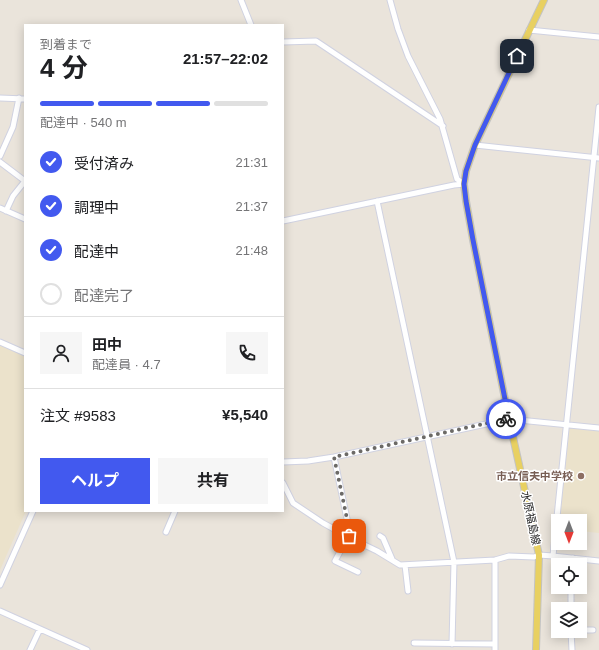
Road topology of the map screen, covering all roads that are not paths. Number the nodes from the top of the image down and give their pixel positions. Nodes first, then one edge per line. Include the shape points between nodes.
1 (241, 0) edge
2 (390, 0) edge
3 (544, 0) edge
4 (252, 24) edge
5 (529, 30) junction
6 (599, 37) edge
7 (284, 42) edge
8 (0, 98) edge
9 (19, 98) junction
10 (24, 99) edge
11 (599, 107) edge
12 (443, 126) junction
13 (475, 145) junction
14 (0, 156) edge
15 (597, 158) edge
16 (0, 162) edge
17 (24, 180) edge
18 (24, 182) edge
19 (464, 184) junction
20 (377, 200) junction
21 (0, 208) edge
22 (6, 211) junction
23 (24, 219) edge
24 (284, 221) edge
25 (0, 342) edge
26 (24, 353) edge
27 (509, 419) junction
28 (567, 424) junction
29 (599, 428) edge
30 (428, 437) junction
31 (334, 457) junction
32 (284, 462) edge
33 (284, 485) edge
34 (33, 512) edge
35 (175, 512) edge
36 (166, 532) dead end
37 (380, 536) dead end
38 (348, 537) junction
39 (539, 555) junction
40 (553, 556) junction
41 (573, 558) edge
42 (392, 560) junction
43 (495, 560) junction
44 (587, 560) edge
45 (599, 561) edge
46 (454, 562) junction
47 (405, 565) junction
48 (358, 572) dead end
49 (0, 585) edge
50 (408, 591) dead end
51 (0, 611) edge
52 (40, 629) junction
53 (587, 630) edge
54 (592, 630) dead end
55 (571, 638) edge
56 (414, 643) dead end
57 (452, 644) junction
58 (74, 647) edge
59 (495, 647) edge
60 (30, 650) edge
61 (87, 650) edge
62 (536, 650) edge
63 (572, 650) edge

1 - 4 street
2 - 12 street via 408,56
3 - 5 main road, 水原福島線
5 - 6 street
5 - 13 main road, 水原福島線
7 - 12 street via 316,41
8 - 9 street
9 - 10 street
9 - 14 street via 13,127
11 - 15 street
12 - 19 street via 457,179
13 - 15 street
13 - 19 main road, 水原福島線
15 - 28 street
16 - 17 street
18 - 22 street via 13,196
19 - 20 street
19 - 27 main road, 水原福島線 via 471,232
20 - 24 street
20 - 30 street
21 - 22 street
22 - 23 street
25 - 26 street
27 - 28 street
27 - 30 street
27 - 39 main road, 水原福島線
28 - 29 street
28 - 40 street
30 - 31 street
30 - 46 street
31 - 32 street via 308,462
31 - 38 street via 350,533
33 - 38 street via 293,503
34 - 49 street
35 - 36 street
37 - 42 street
38 - 42 street
38 - 48 street via 335,561
39 - 40 street
39 - 43 street via 509,556
39 - 62 main road, 水原福島線
40 - 41 street
42 - 47 street via 399,565
43 - 46 street
43 - 59 street
44 - 45 street
46 - 47 street
46 - 57 street
47 - 50 street
51 - 52 street
52 - 58 street
52 - 60 street
53 - 54 street
55 - 63 street
56 - 57 street
57 - 59 street
58 - 61 street

